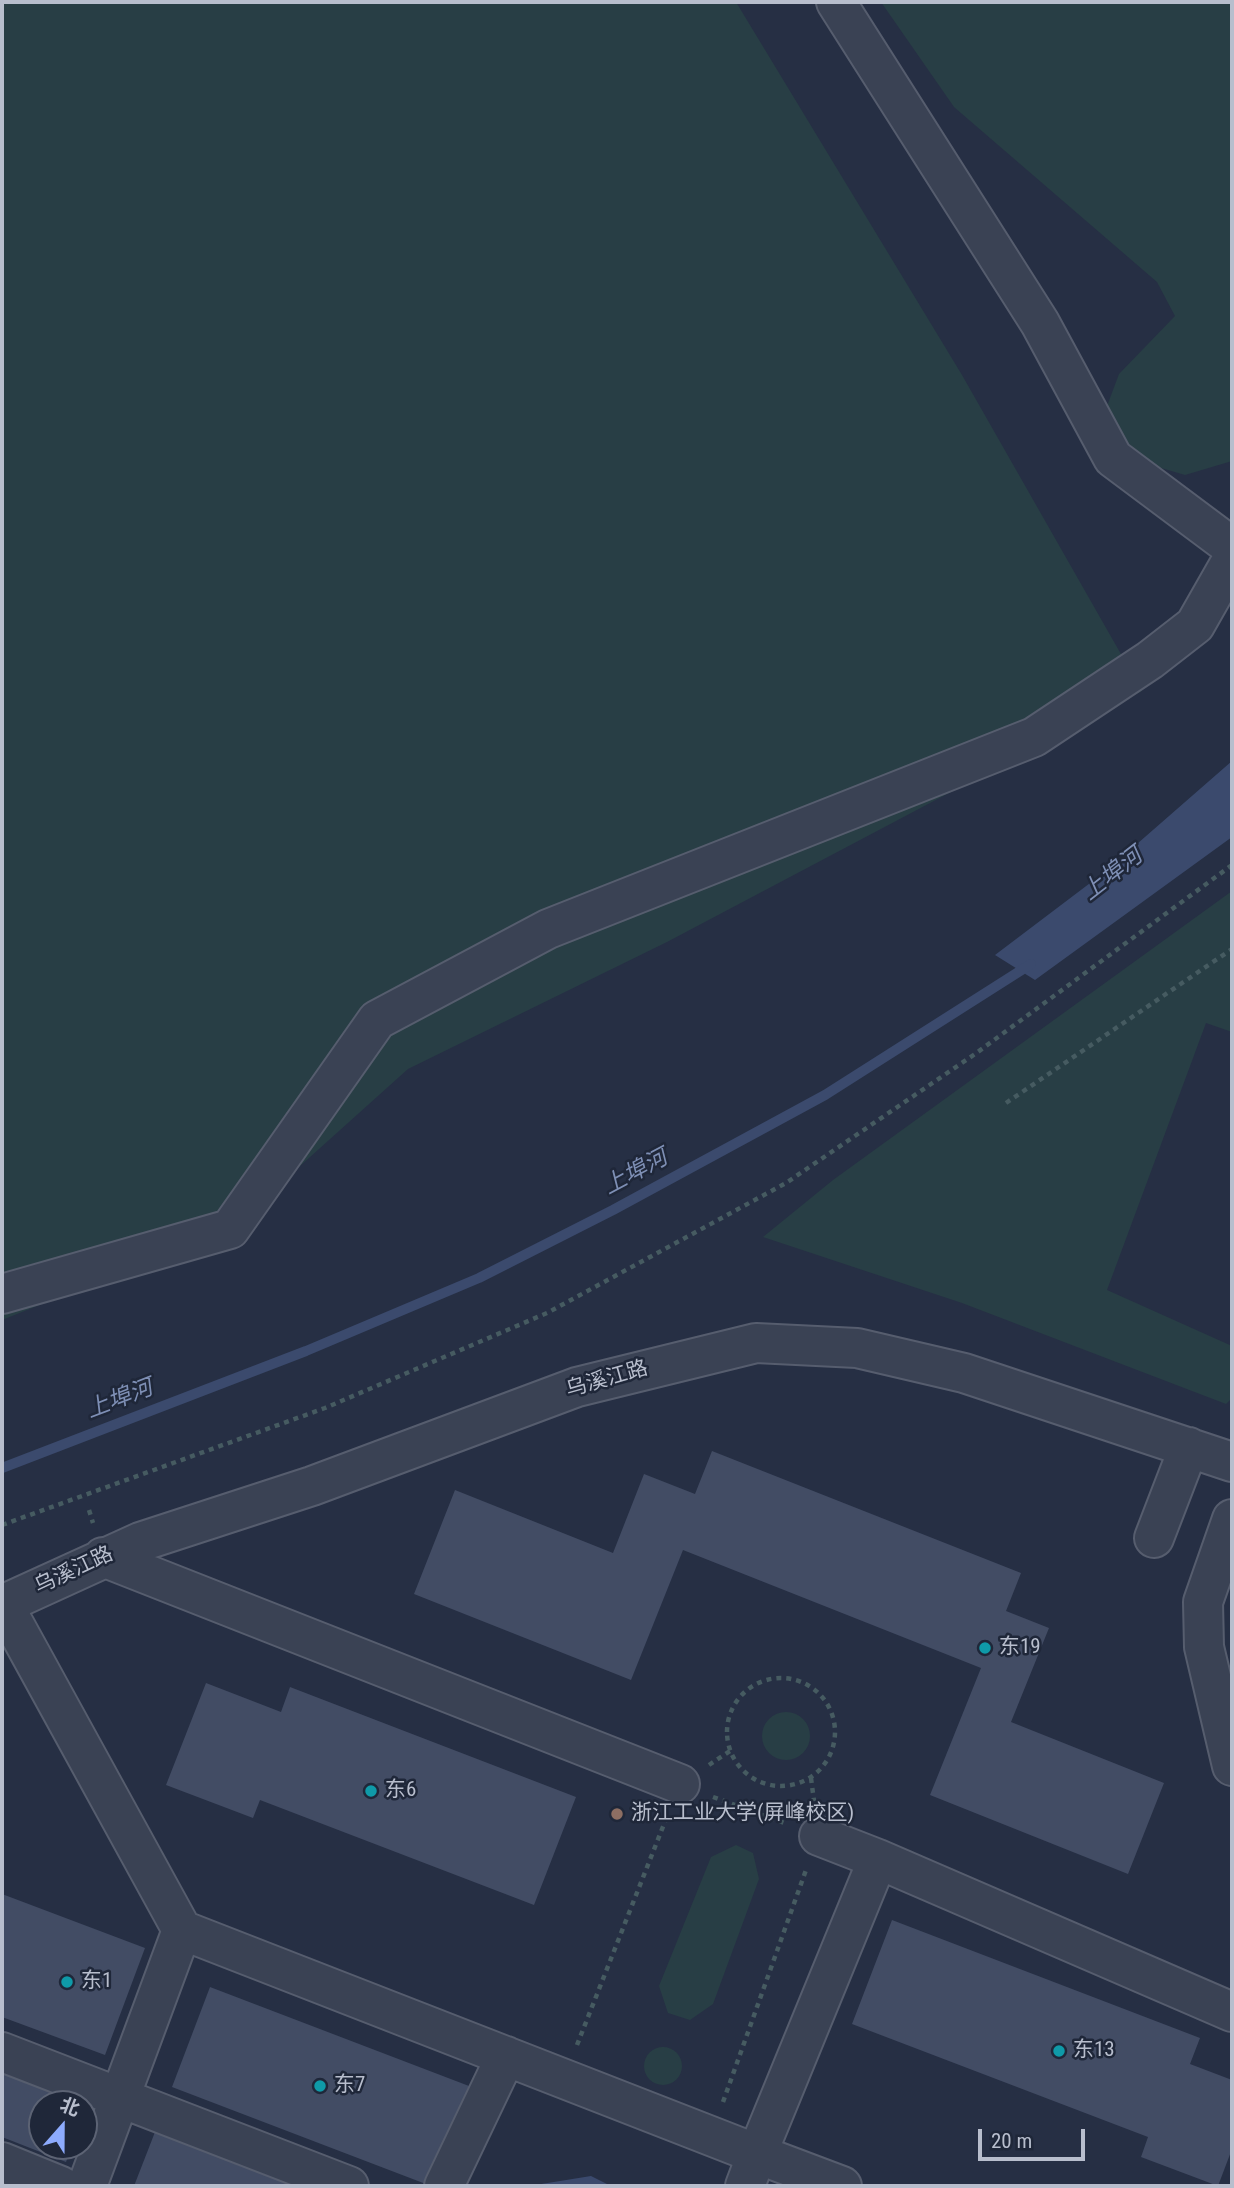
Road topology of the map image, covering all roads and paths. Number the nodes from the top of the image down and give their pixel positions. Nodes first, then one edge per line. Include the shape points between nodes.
1 (836, 2) edge
2 (1232, 547) edge
3 (1232, 559) edge
4 (1232, 866) edge
5 (1232, 949) edge
6 (1006, 1102) dead end
7 (2, 1294) edge
8 (1189, 1447) junction
9 (1232, 1462) edge
10 (1232, 1519) edge
11 (2, 1525) edge
12 (1154, 1538) dead end
13 (103, 1556) junction
14 (3, 1605) edge
15 (779, 1677) joint
16 (1232, 1766) edge
17 (680, 1784) junction
18 (819, 1836) junction
19 (878, 1859) junction
20 (182, 1930) junction
21 (1232, 2012) edge
22 (2, 2052) edge
23 (506, 2056) junction
24 (564, 2078) junction
25 (122, 2099) junction
26 (711, 2136) junction
27 (2, 2162) edge
28 (762, 2176) edge
29 (61, 2186) edge
30 (87, 2186) edge
31 (349, 2186) edge
32 (443, 2186) edge
33 (842, 2186) edge

1 - 2 street via 1040,323 1113,458
3 - 7 street via 1195,625 1034,737 548,929 377,1020 230,1230
4 - 11 path via 975,1054 786,1183 547,1313 325,1408
5 - 6 path
8 - 9 street, 乌溪江路
8 - 12 street
8 - 13 street, 乌溪江路 via 964,1373 857,1348 756,1343 577,1387 312,1486
10 - 16 street via 1203,1602 1204,1647
13 - 14 street, 乌溪江路
13 - 17 street
14 - 20 street
15 - 15 path via 815,1689 831,1709 836,1735 824,1767 795,1785 778,1787 746,1774 734,1760 727,1724 745,1691
17 - 18 path
17 - 24 path
18 - 19 street
18 - 26 path
19 - 21 street
19 - 28 street
20 - 23 street
20 - 25 street
22 - 25 street
23 - 24 street
23 - 32 street
24 - 26 street
25 - 30 street
25 - 31 street
26 - 28 street
27 - 29 street
28 - 33 street

